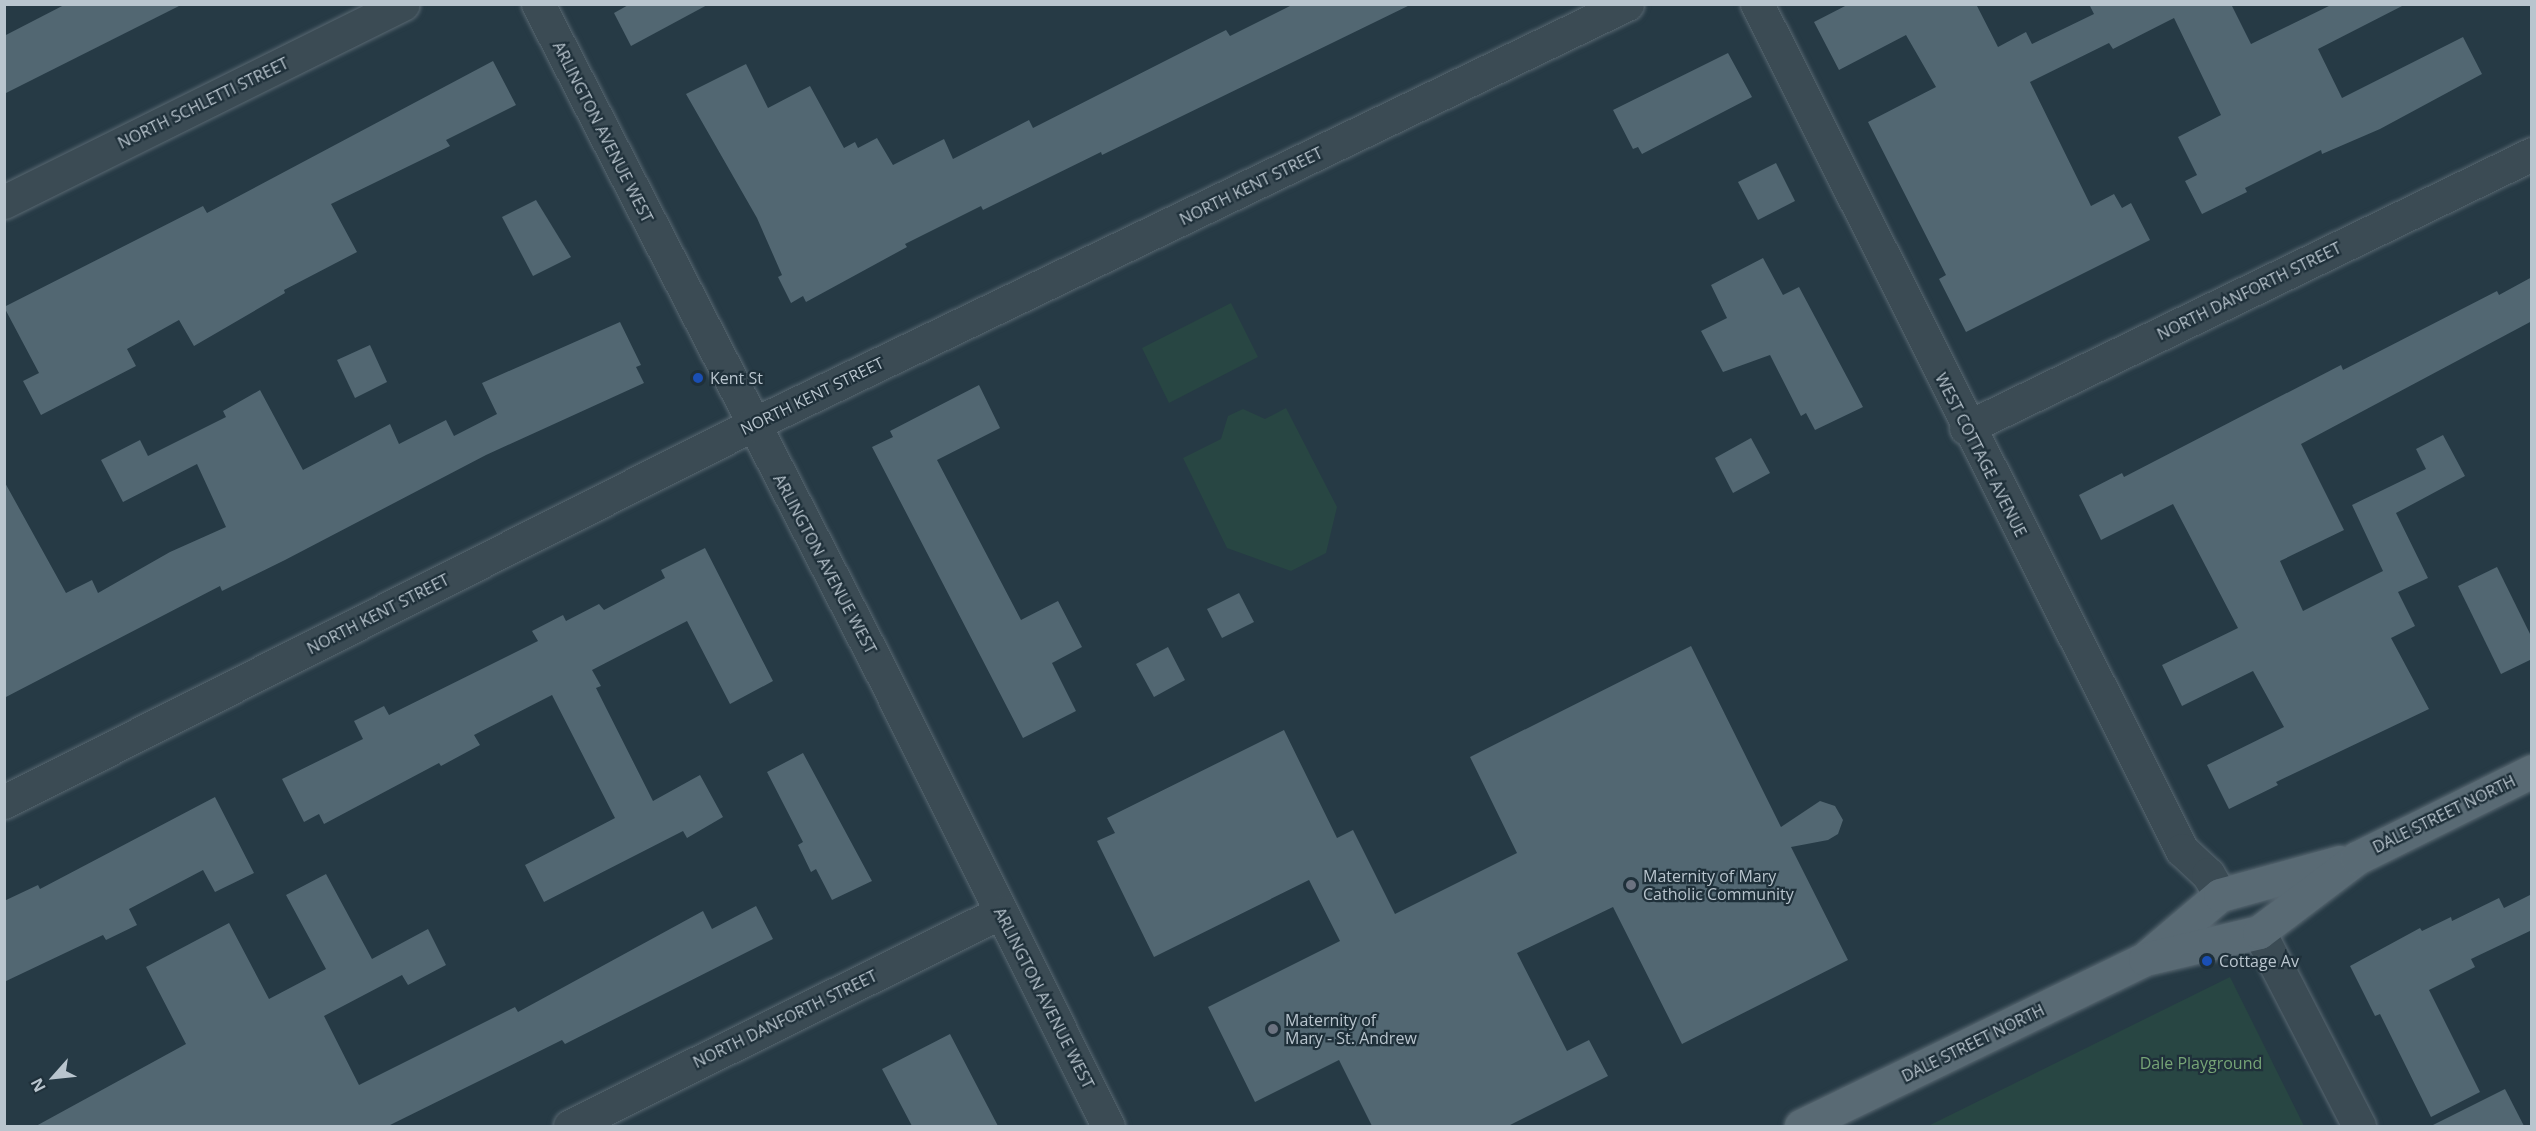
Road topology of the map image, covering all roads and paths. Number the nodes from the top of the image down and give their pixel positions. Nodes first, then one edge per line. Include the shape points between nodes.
1 (402, 4) edge
2 (538, 4) edge
3 (1627, 4) edge
4 (1757, 4) edge
5 (2532, 154) edge
6 (4, 202) edge
7 (752, 425) junction
8 (1966, 428) junction
9 (2532, 771) edge
10 (4, 802) edge
11 (2357, 858) junction
12 (2220, 895) junction
13 (1001, 912) junction
14 (2259, 932) junction
15 (2145, 959) junction
16 (570, 1126) edge
17 (1108, 1126) edge
18 (1801, 1126) edge
19 (2359, 1126) edge

1 - 6 street, NORTH SCHLETTI STREET
2 - 7 street, ARLINGTON AVENUE WEST
3 - 7 street, NORTH KENT STREET
4 - 8 street, WEST COTTAGE AVENUE
5 - 8 street, NORTH DANFORTH STREET
7 - 10 street, NORTH KENT STREET
7 - 13 street, ARLINGTON AVENUE WEST
8 - 12 street, WEST COTTAGE AVENUE via 2182,850 2208,874
9 - 11 main road, DALE STREET NORTH
11 - 12 main road, DALE STREET NORTH
11 - 14 main road, DALE STREET NORTH
12 - 15 main road, DALE STREET NORTH
13 - 16 street, NORTH DANFORTH STREET
13 - 17 street, ARLINGTON AVENUE WEST
14 - 15 main road, DALE STREET NORTH
14 - 19 street
15 - 18 main road, DALE STREET NORTH

